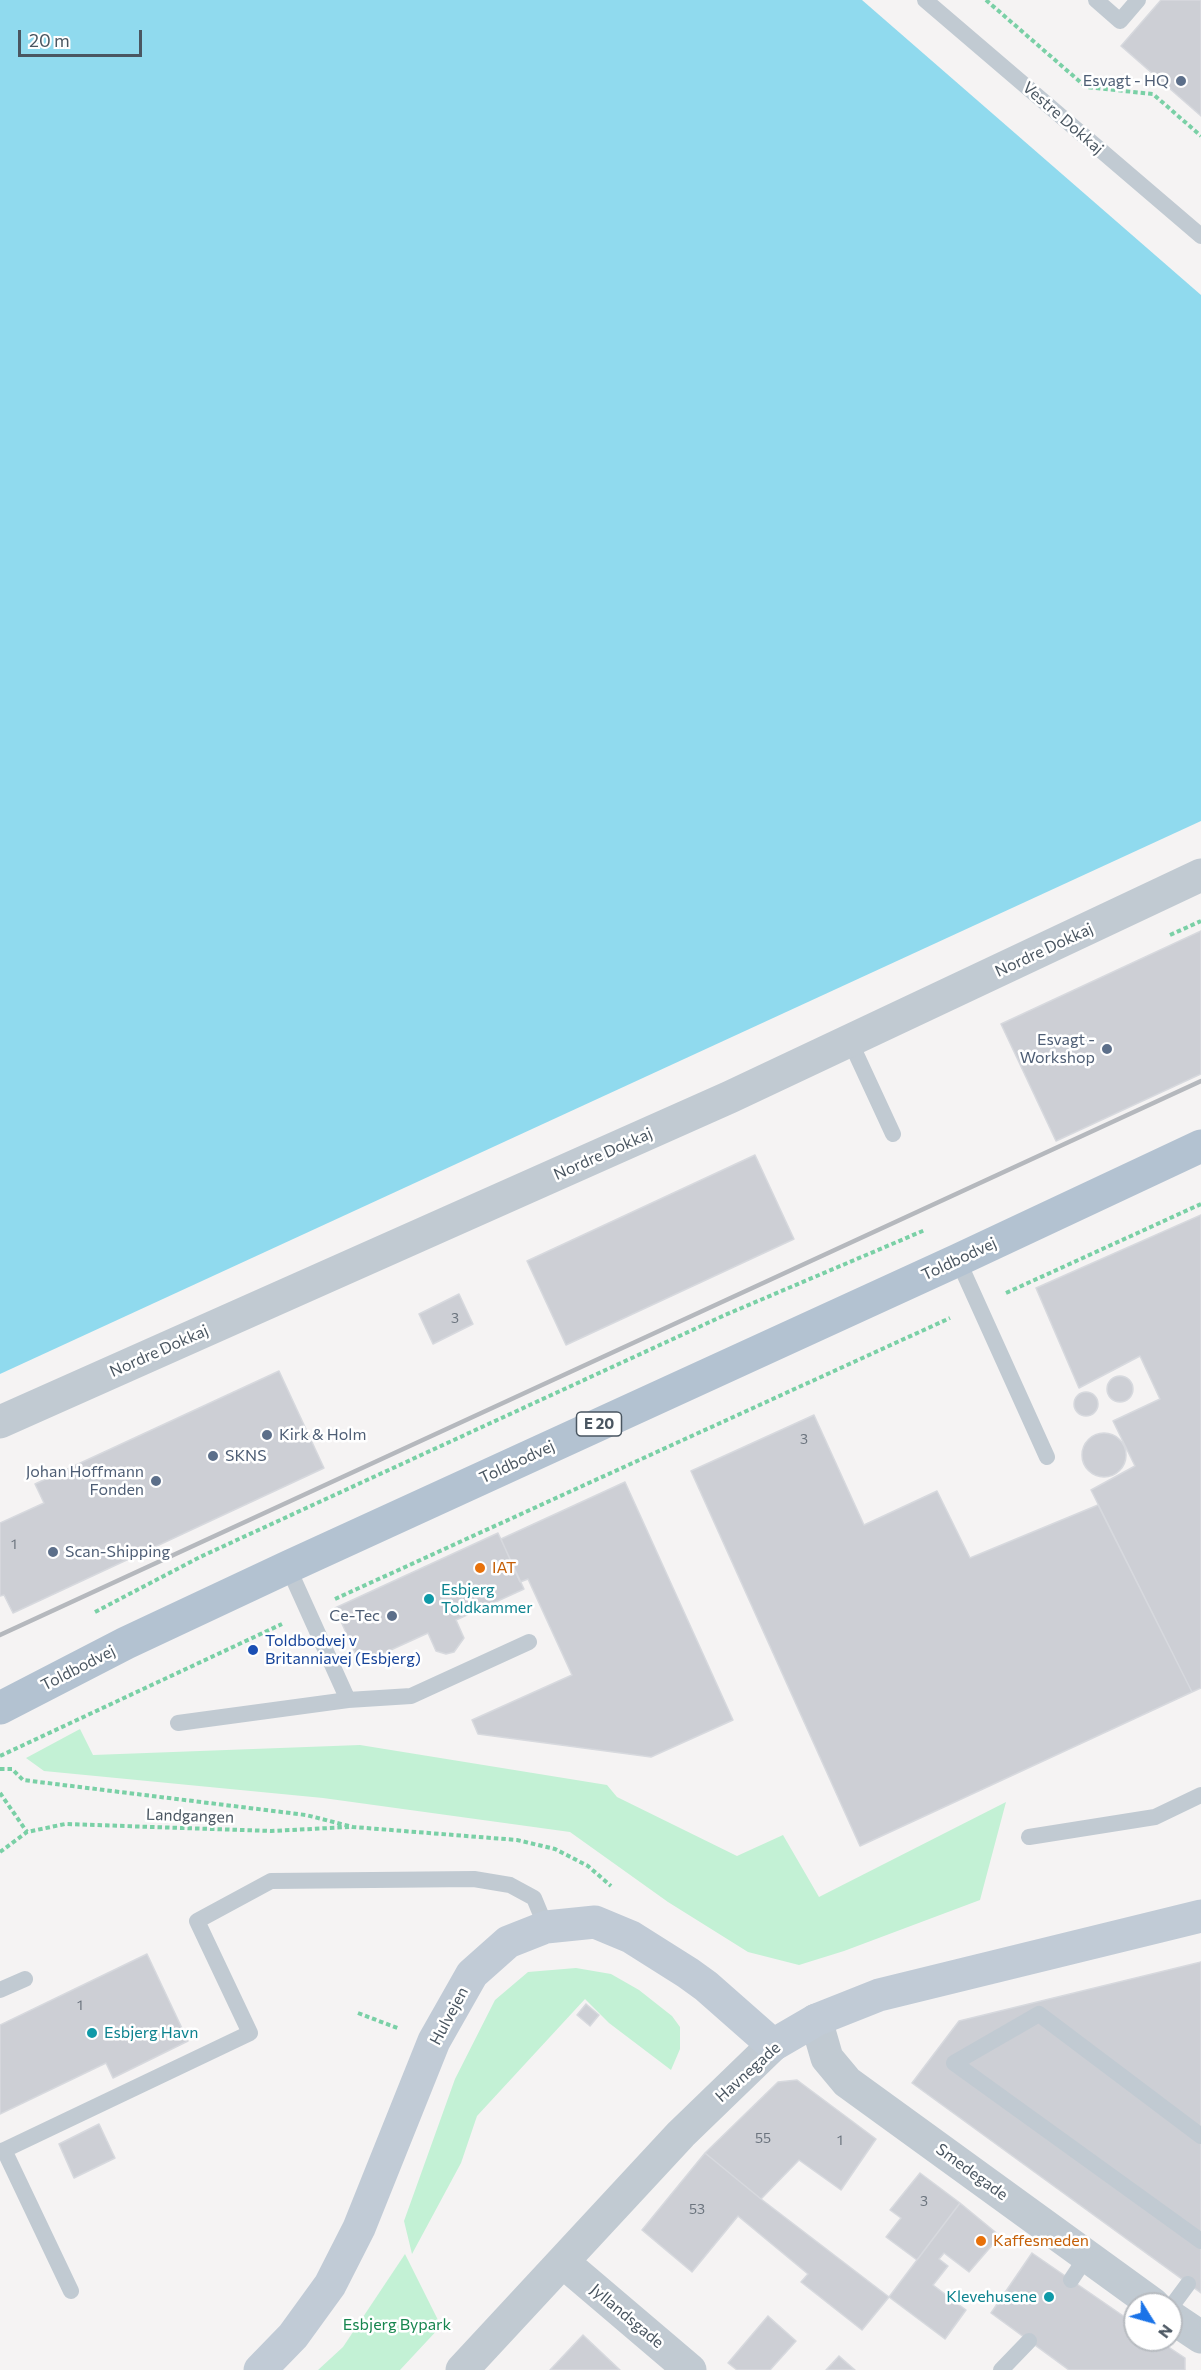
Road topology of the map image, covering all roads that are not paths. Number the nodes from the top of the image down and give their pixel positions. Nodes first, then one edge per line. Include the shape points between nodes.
1 (925, 0) edge
2 (1096, 0) edge
3 (1138, 0) edge
4 (1201, 236) edge
5 (1201, 876) edge
6 (850, 1041) junction
7 (893, 1134) dead end
8 (1201, 1146) edge
9 (958, 1260) junction
10 (0, 1422) edge
11 (1047, 1457) dead end
12 (288, 1567) junction
13 (529, 1642) dead end
14 (348, 1700) junction
15 (0, 1708) edge
16 (178, 1723) dead end
17 (1201, 1795) edge
18 (1029, 1837) dead end
19 (1201, 1916) edge
20 (546, 1927) junction
21 (25, 1979) dead end
22 (0, 1990) edge
23 (816, 2020) junction
24 (773, 2045) junction
25 (1201, 2136) edge
26 (2, 2151) edge
27 (1201, 2241) edge
28 (563, 2262) junction
29 (1188, 2284) dead end
30 (70, 2291) dead end
31 (1128, 2292) edge
32 (1182, 2292) edge
33 (1183, 2325) edge
34 (1201, 2337) edge
35 (1029, 2341) dead end
36 (260, 2370) edge
37 (462, 2370) edge
38 (690, 2370) edge
39 (1001, 2370) edge

1 - 4 lane, Vestre Dokkaj
2 - 3 lane via 1120,21
5 - 6 street, Nordre Dokkaj
6 - 7 lane
6 - 10 street, Nordre Dokkaj
8 - 9 main road, Toldbodvej / E 20
9 - 11 lane
9 - 12 main road, Toldbodvej / E 20
12 - 14 lane
12 - 15 main road, Toldbodvej / E 20
13 - 14 lane via 411,1696
14 - 16 lane
17 - 18 lane via 1155,1818
19 - 23 street, Havnegade via 879,1995
20 - 24 street, Hulvejen via 594,1922 631,1937 706,1986
20 - 26 lane via 534,1898 510,1885 474,1879 271,1881 197,1921 250,2033
20 - 36 street, Hulvejen via 508,1942 472,1974 434,2042 359,2228 330,2285 293,2336
21 - 22 lane
23 - 24 street, Havnegade
23 - 31 street, Smedegade via 827,2058 848,2082 1079,2268
24 - 28 street, Havnegade via 681,2134
25 - 27 lane via 1039,2013 954,2063
26 - 30 lane
28 - 37 street, Havnegade
28 - 38 street, Jyllandsgade
29 - 32 lane
33 - 34 street
35 - 39 lane

